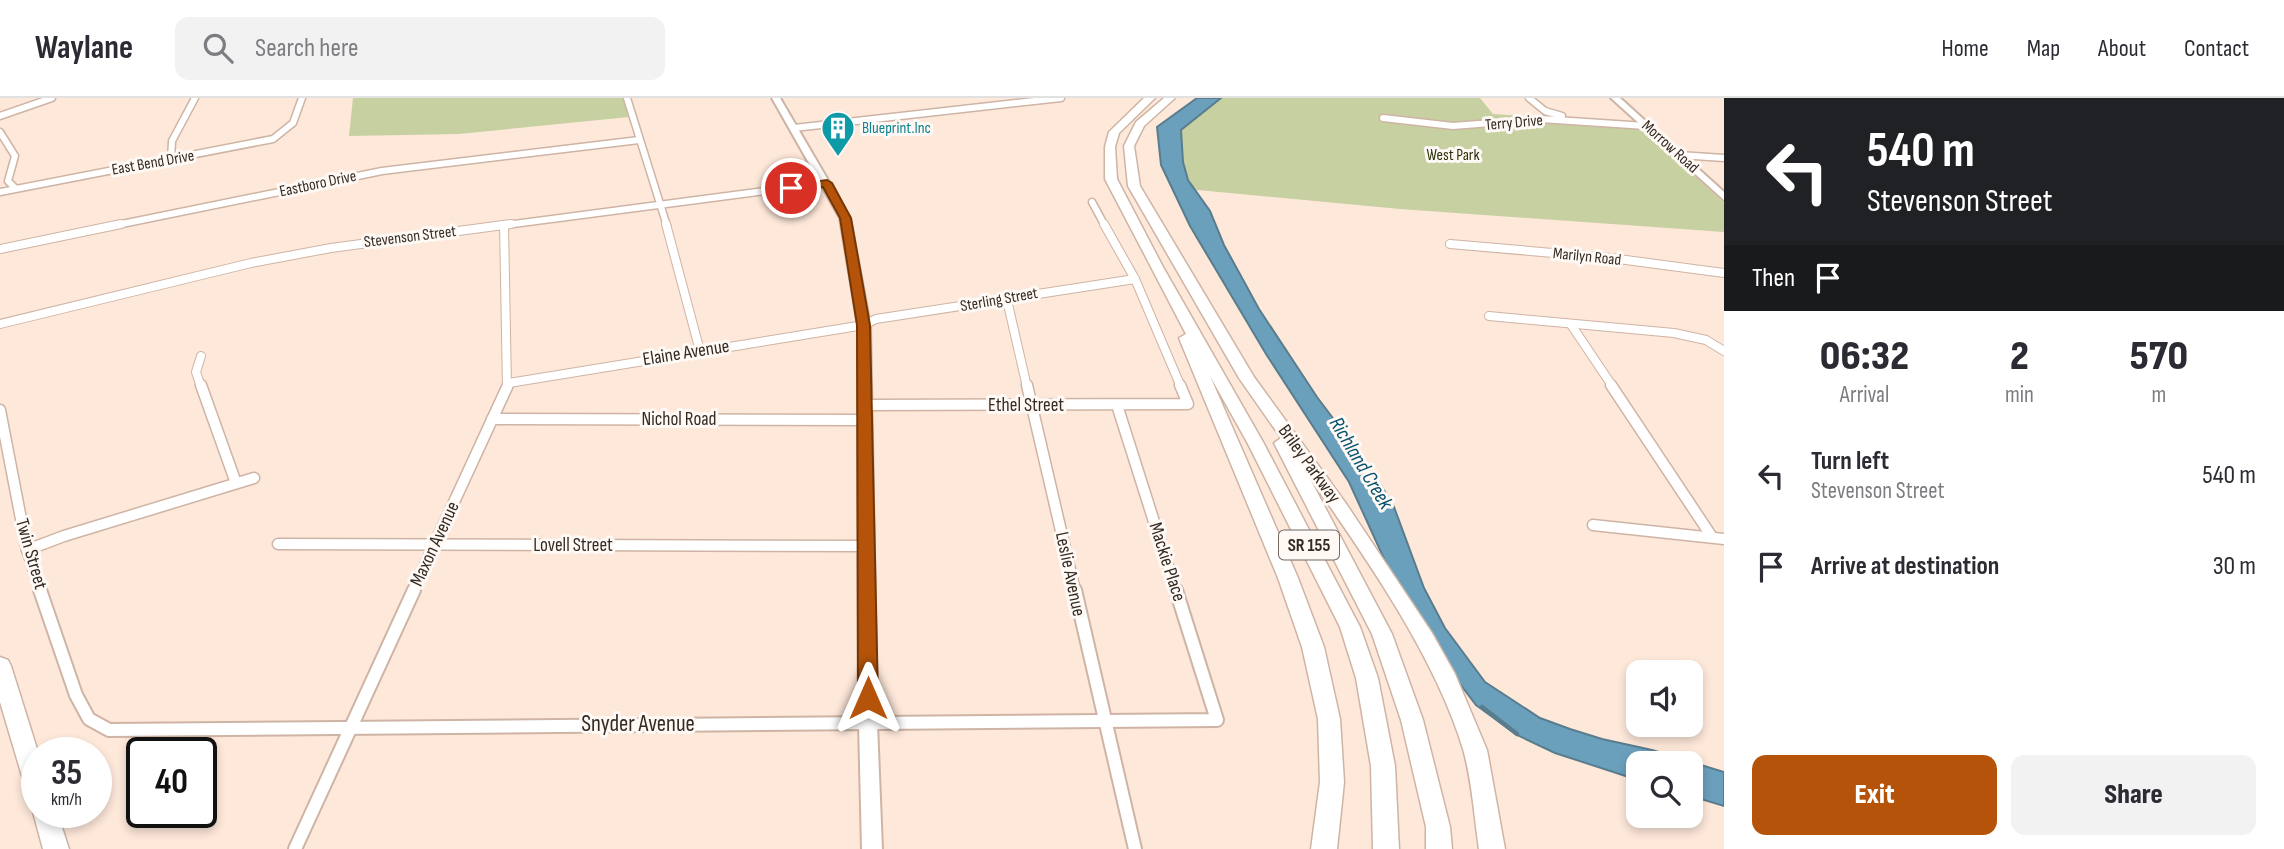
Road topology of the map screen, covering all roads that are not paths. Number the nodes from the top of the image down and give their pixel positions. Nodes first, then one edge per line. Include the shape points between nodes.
1 (52, 98) edge
2 (195, 98) edge
3 (302, 98) edge
4 (627, 98) edge
5 (776, 98) edge
6 (1061, 98) edge
7 (1150, 98) edge
8 (1170, 98) edge
9 (1529, 98) edge
10 (1615, 98) edge
11 (0, 116) edge
12 (1383, 118) dead end
13 (1642, 123) junction
14 (794, 128) junction
15 (0, 132) edge
16 (639, 140) junction
17 (1679, 155) junction
18 (1724, 158) edge
19 (171, 160) junction
20 (827, 183) junction
21 (15, 188) junction
22 (0, 192) edge
23 (1724, 197) edge
24 (1092, 202) dead end
25 (661, 205) junction
26 (504, 225) junction
27 (1450, 244) dead end
28 (0, 249) edge
29 (1156, 267) junction
30 (1724, 273) edge
31 (1135, 279) junction
32 (1007, 300) junction
33 (1489, 316) dead end
34 (0, 324) edge
35 (864, 325) junction
36 (1572, 326) junction
37 (700, 351) junction
38 (1724, 351) edge
39 (201, 356) dead end
40 (1247, 378) junction
41 (509, 383) junction
42 (1033, 405) junction
43 (1117, 405) junction
44 (0, 410) edge
45 (866, 412) junction
46 (492, 419) junction
47 (254, 478) dead end
48 (236, 483) junction
49 (1593, 525) dead end
50 (1718, 538) edge
51 (278, 544) dead end
52 (434, 546) junction
53 (868, 546) junction
54 (27, 550) junction
55 (0, 666) edge
56 (76, 695) joint
57 (1102, 720) junction
58 (1217, 720) joint
59 (868, 723) junction
60 (350, 727) junction
61 (22, 737) edge
62 (50, 828) edge
63 (56, 849) edge
64 (295, 849) edge
65 (872, 849) edge
66 (1135, 849) edge
67 (1324, 849) edge
68 (1386, 849) edge
69 (1439, 849) edge
70 (1492, 849) edge

1 - 11 street
2 - 19 street via 172,141
3 - 19 street, East Bend Drive via 288,131 255,144
4 - 16 street
5 - 14 street
6 - 14 street
7 - 29 highway, Briley Parkway / SR 155 via 1114,132 1110,167 1111,179
8 - 40 highway, Briley Parkway / SR 155 via 1140,124 1129,146 1134,186
9 - 13 street, Terry Drive via 1557,115
10 - 13 street, Morrow Road
12 - 13 street, Terry Drive via 1453,126 1541,119
13 - 17 street, Morrow Road
14 - 20 street
15 - 21 street via 15,156 8,181
16 - 25 street
16 - 28 street, Eastboro Drive via 382,171
17 - 18 street
17 - 23 street, Morrow Road
19 - 21 street, East Bend Drive
20 - 25 street, Stevenson Street
20 - 35 street via 845,218
21 - 22 street
24 - 31 street
25 - 26 street, Stevenson Street
25 - 37 street
26 - 34 street, Stevenson Street via 251,263
26 - 41 street, Maxon Avenue
27 - 30 street, Marilyn Road
29 - 67 highway via 1313,647 1329,719 1332,782
29 - 68 highway, Briley Parkway / SR 155 via 1255,442 1350,627 1367,678 1383,766
31 - 32 street, Sterling Street
31 - 43 street, Ethel Street via 1188,404
32 - 35 street, Sterling Street via 876,319
32 - 42 street, Leslie Avenue
33 - 36 street
35 - 37 street, Elaine Avenue
35 - 45 street
36 - 38 street via 1689,336
36 - 50 street
37 - 41 street, Elaine Avenue
39 - 48 street via 196,372
40 - 69 highway via 1382,634 1412,720 1438,827
40 - 70 highway, Briley Parkway / SR 155 via 1341,509 1447,680 1475,750
41 - 46 street, Maxon Avenue
42 - 43 street, Ethel Street
42 - 45 street, Ethel Street
42 - 57 street, Leslie Avenue
43 - 58 street, Mackie Place
44 - 54 street, Twin Street
45 - 46 street, Nichol Road
45 - 53 street
46 - 52 street, Maxon Avenue
47 - 48 street
48 - 54 street
49 - 50 street
51 - 52 street, Lovell Street
52 - 53 street, Lovell Street
52 - 60 street, Maxon Avenue
53 - 59 street
54 - 56 street, Twin Street
55 - 61 highway
56 - 60 street, Snyder Avenue via 89,719 109,730
57 - 58 street, Snyder Avenue
57 - 59 street, Snyder Avenue
57 - 66 street, Leslie Avenue
59 - 60 street, Snyder Avenue
59 - 65 street
60 - 64 street, Maxon Avenue
62 - 63 highway

